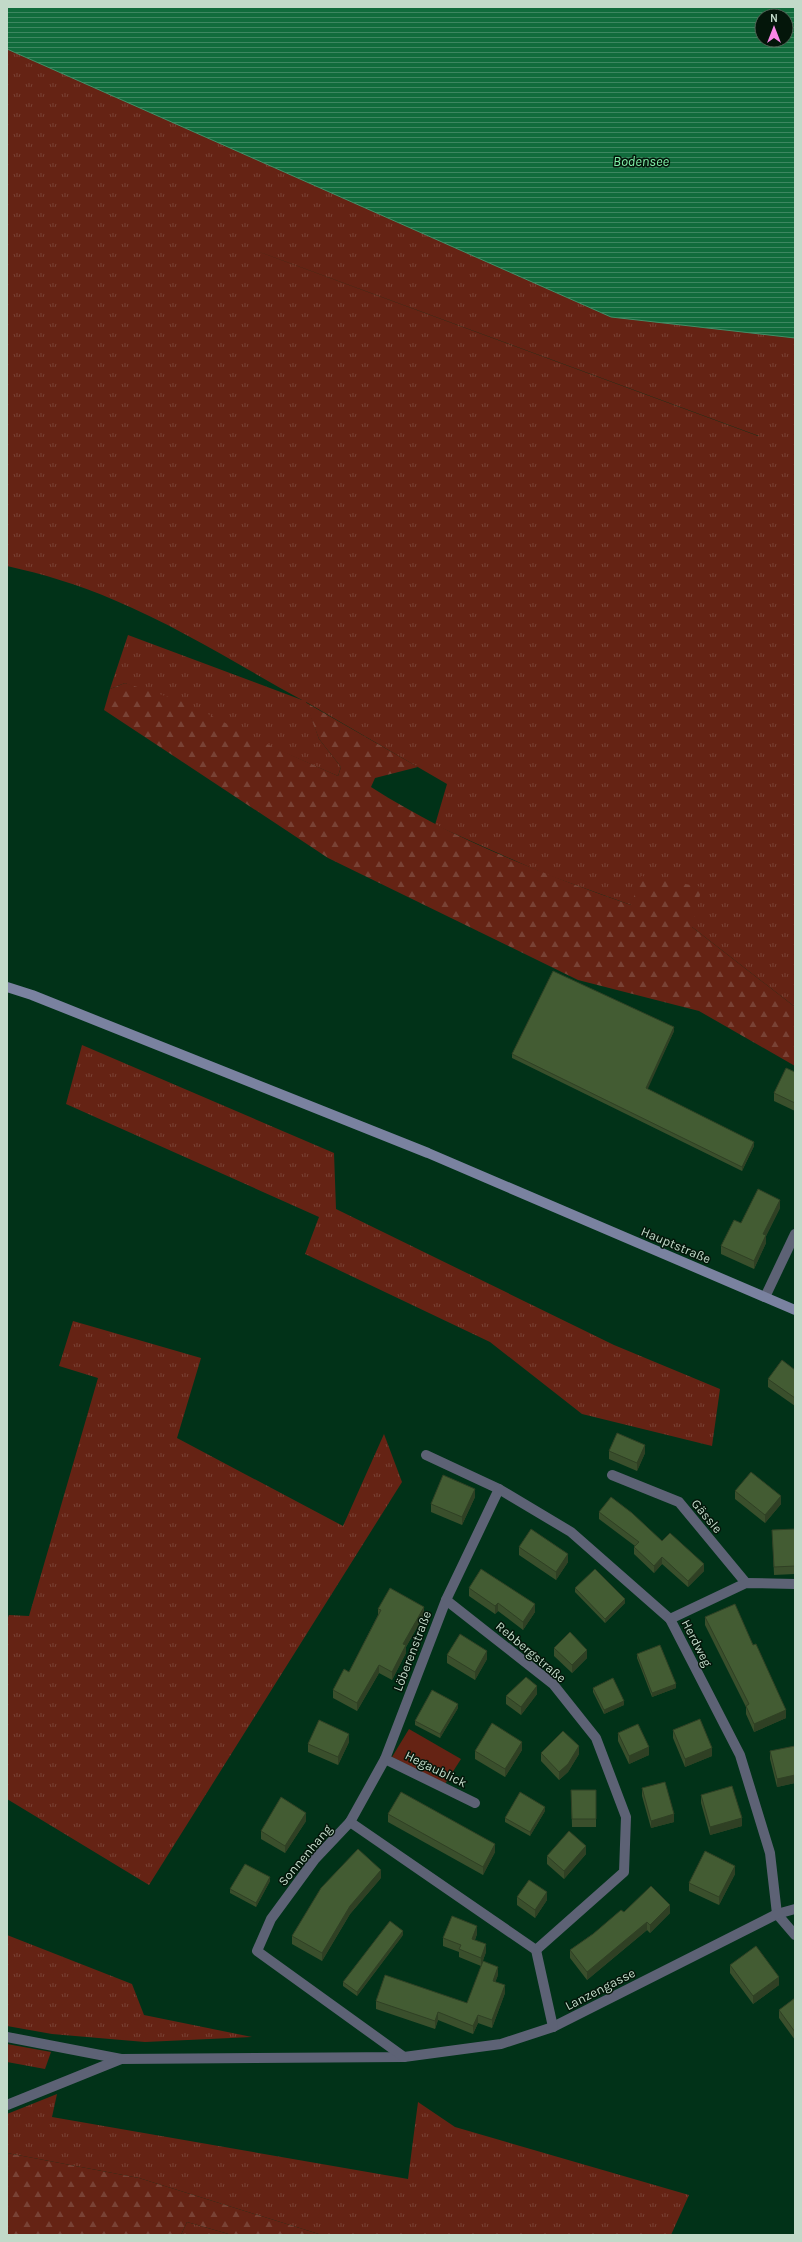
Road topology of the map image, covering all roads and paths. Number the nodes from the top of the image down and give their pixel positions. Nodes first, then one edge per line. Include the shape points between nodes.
1 (7, 987) edge
2 (795, 1234) edge
3 (765, 1297) junction
4 (795, 1310) edge
5 (426, 1455) dead end
6 (612, 1475) dead end
7 (499, 1489) junction
8 (746, 1583) junction
9 (795, 1584) edge
10 (446, 1600) junction
11 (670, 1620) junction
12 (385, 1759) junction
13 (475, 1804) dead end
14 (350, 1822) junction
15 (795, 1909) edge
16 (777, 1914) junction
17 (795, 1935) edge
18 (536, 1950) junction
19 (553, 2027) junction
20 (7, 2037) edge
21 (404, 2057) junction
22 (121, 2059) junction
23 (7, 2105) edge

1 - 3 main road, Hauptstraße via 547,1203
2 - 3 street
3 - 4 main road, Hauptstraße
5 - 7 street, Herdweg
6 - 8 street, Gässle via 679,1502
7 - 10 street, Löberenstraße
7 - 11 street, Herdweg via 571,1532
8 - 9 street
8 - 11 street
10 - 12 street, Löberenstraße
10 - 18 street, Rebbergstraße via 553,1684 596,1738 626,1817 624,1872
11 - 16 street, Herdweg via 740,1755 770,1853
12 - 13 street, Hegaublick
12 - 14 street, Löberenstraße
14 - 18 street, Sonnenhang
14 - 21 street, Sonnenhang via 315,1858 271,1920 257,1951
15 - 16 street, Lanzengasse
16 - 17 street
16 - 19 street, Lanzengasse
18 - 19 street
19 - 21 street, Lanzengasse via 500,2044
20 - 22 street
21 - 22 street, Lanzengasse
22 - 23 street

